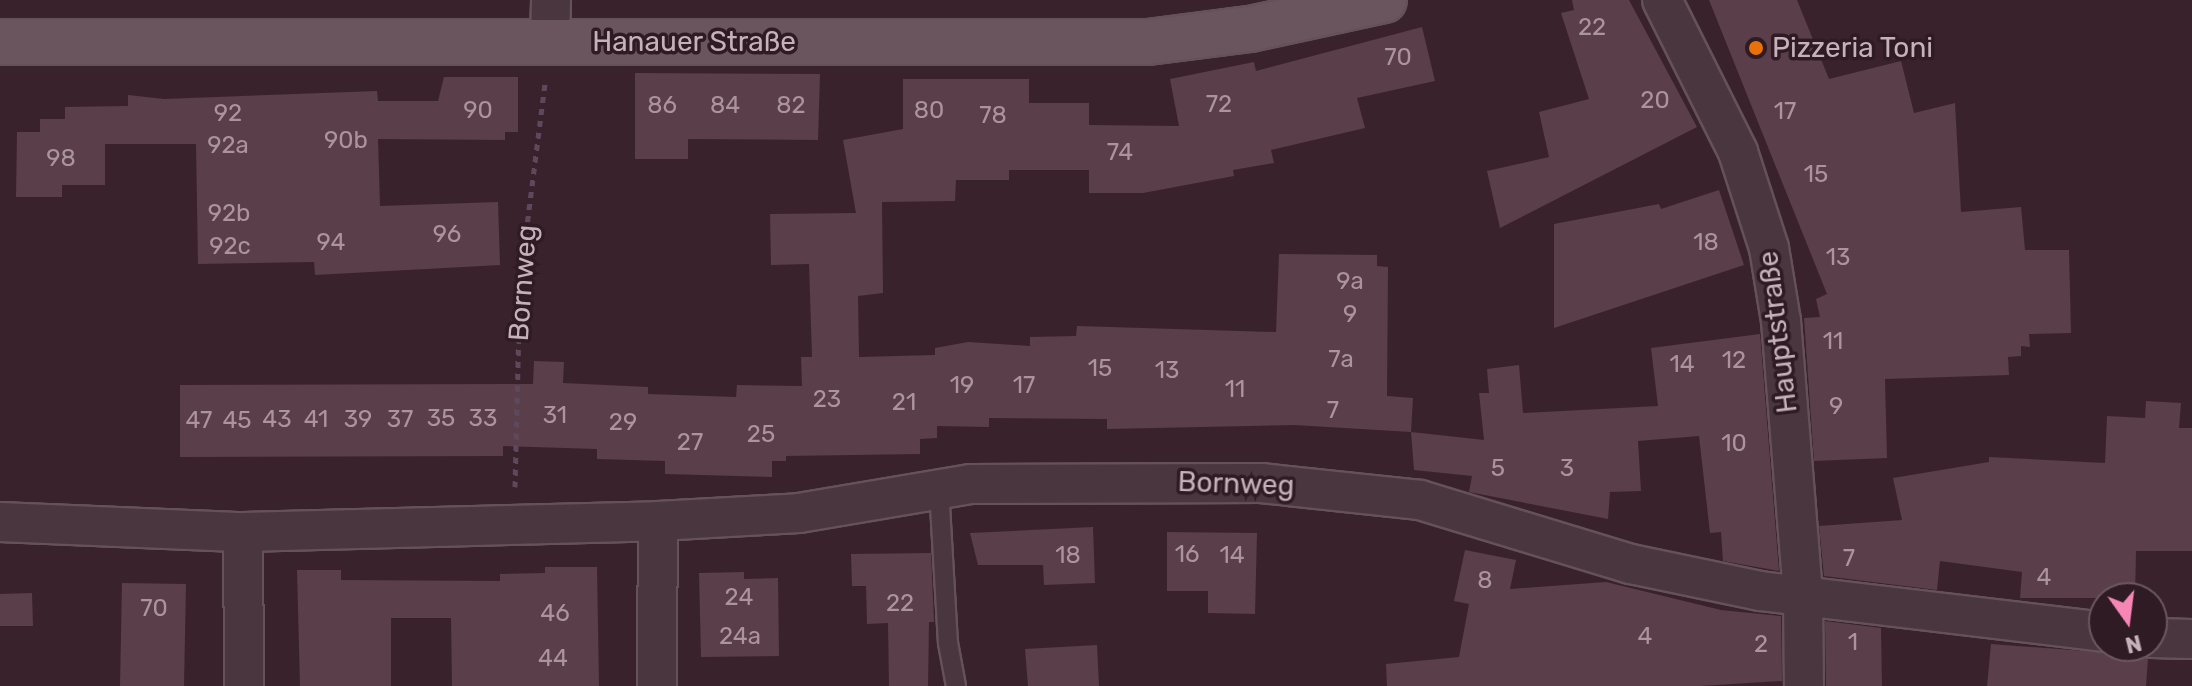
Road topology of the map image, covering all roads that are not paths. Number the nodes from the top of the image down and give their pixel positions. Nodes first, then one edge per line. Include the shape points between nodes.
1 (1384, 0) edge
2 (1662, 0) edge
3 (550, 21) edge
4 (0, 42) edge
5 (939, 488) junction
6 (658, 521) junction
7 (0, 522) edge
8 (243, 532) junction
9 (1803, 596) junction
10 (2088, 630) edge
11 (2168, 638) edge
12 (2192, 639) edge
13 (244, 686) edge
14 (657, 686) edge
15 (956, 686) edge
16 (1804, 686) edge

1 - 3 main road, Hanauer Straße via 1250,29 1148,42
2 - 9 street, Hauptstraße via 1738,152 1769,248 1781,321
3 - 4 main road, Hanauer Straße
5 - 6 street, Bornweg via 799,513
5 - 9 street, Bornweg via 1015,482 1220,482 1344,489 1451,507 1631,564
5 - 15 lane via 948,643
6 - 8 street, Bornweg
6 - 14 street
7 - 8 street, Bornweg
8 - 13 street
9 - 10 street, Bornweg
9 - 16 street, Hauptstraße
11 - 12 street

